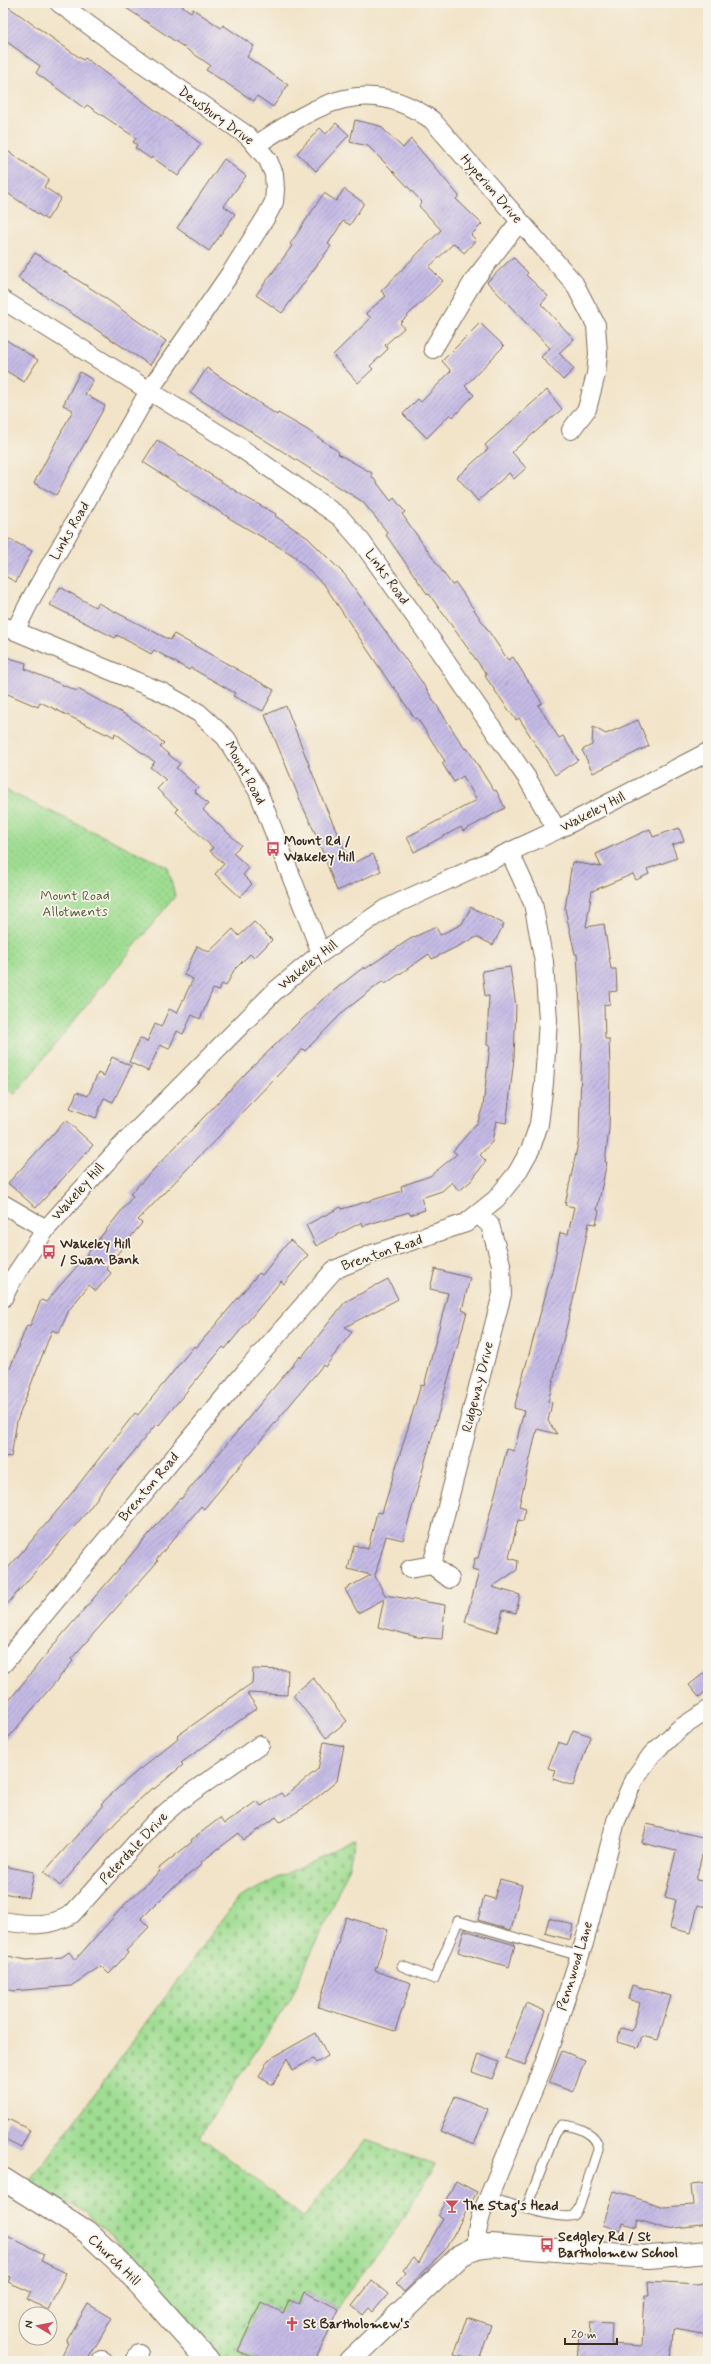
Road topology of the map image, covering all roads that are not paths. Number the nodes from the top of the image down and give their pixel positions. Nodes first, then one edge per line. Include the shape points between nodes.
1 (59, 3) edge
2 (256, 145) junction
3 (520, 222) junction
4 (3, 300) edge
5 (433, 349) dead end
6 (149, 391) junction
7 (571, 430) dead end
8 (9, 628) edge
9 (708, 752) edge
10 (557, 830) junction
11 (510, 853) junction
12 (321, 952) junction
13 (3, 1204) edge
14 (478, 1214) junction
15 (46, 1229) junction
16 (3, 1298) edge
17 (432, 1565) junction
18 (410, 1569) dead end
19 (450, 1579) dead end
20 (3, 1664) edge
21 (708, 1710) edge
22 (260, 1745) dead end
23 (3, 1921) edge
24 (580, 1956) junction
25 (402, 1966) dead end
26 (3, 2179) edge
27 (488, 2198) junction
28 (526, 2209) junction
29 (477, 2247) junction
30 (708, 2252) edge
31 (208, 2361) edge
32 (350, 2361) edge

1 - 2 street, Dewsbury Drive via 116,46 248,136
2 - 3 street, Hyperion Drive via 322,105 342,99 370,97 391,100 414,108 432,120
2 - 6 street, Dewsbury Drive via 268,160 274,174 274,202 232,271
3 - 5 street via 474,280
3 - 7 street, Hyperion Drive via 574,283 596,325 596,374 587,409
4 - 6 street, Links Road
6 - 8 street, Links Road via 32,597
6 - 10 street, Links Road via 235,444 340,517 361,541 426,632 527,778
8 - 12 street, Mount Road via 162,692 199,713 226,738 258,791
9 - 10 street, Wakeley Hill
10 - 11 street, Wakeley Hill
11 - 12 street, Wakeley Hill via 385,909
11 - 14 street, Brenton Road via 533,903 544,962 548,1020 544,1083 539,1124 531,1148 517,1173 496,1199
12 - 15 street, Wakeley Hill via 274,991 122,1144
13 - 15 street
14 - 17 street, Ridgeway Drive via 490,1225 502,1264 502,1294
14 - 20 street, Brenton Road via 457,1228 372,1254 334,1270 246,1371
15 - 16 street, Wakeley Hill
17 - 18 street
17 - 19 street
21 - 24 street, Pennwood Lane via 679,1729 652,1754 634,1779 616,1821
22 - 23 street, Peterdale Drive via 179,1801 159,1819 72,1914 59,1922 31,1926
24 - 25 lane via 458,1921 434,1979
24 - 27 street, Pennwood Lane via 544,2064
26 - 31 street, Church Hill via 87,2232 123,2266
27 - 28 lane
27 - 29 street, Pennwood Lane via 477,2231
28 - 28 lane via 569,2217 574,2215 598,2150 595,2138 568,2126 562,2126 556,2131
29 - 30 street via 491,2245 649,2257
29 - 32 street via 461,2255

